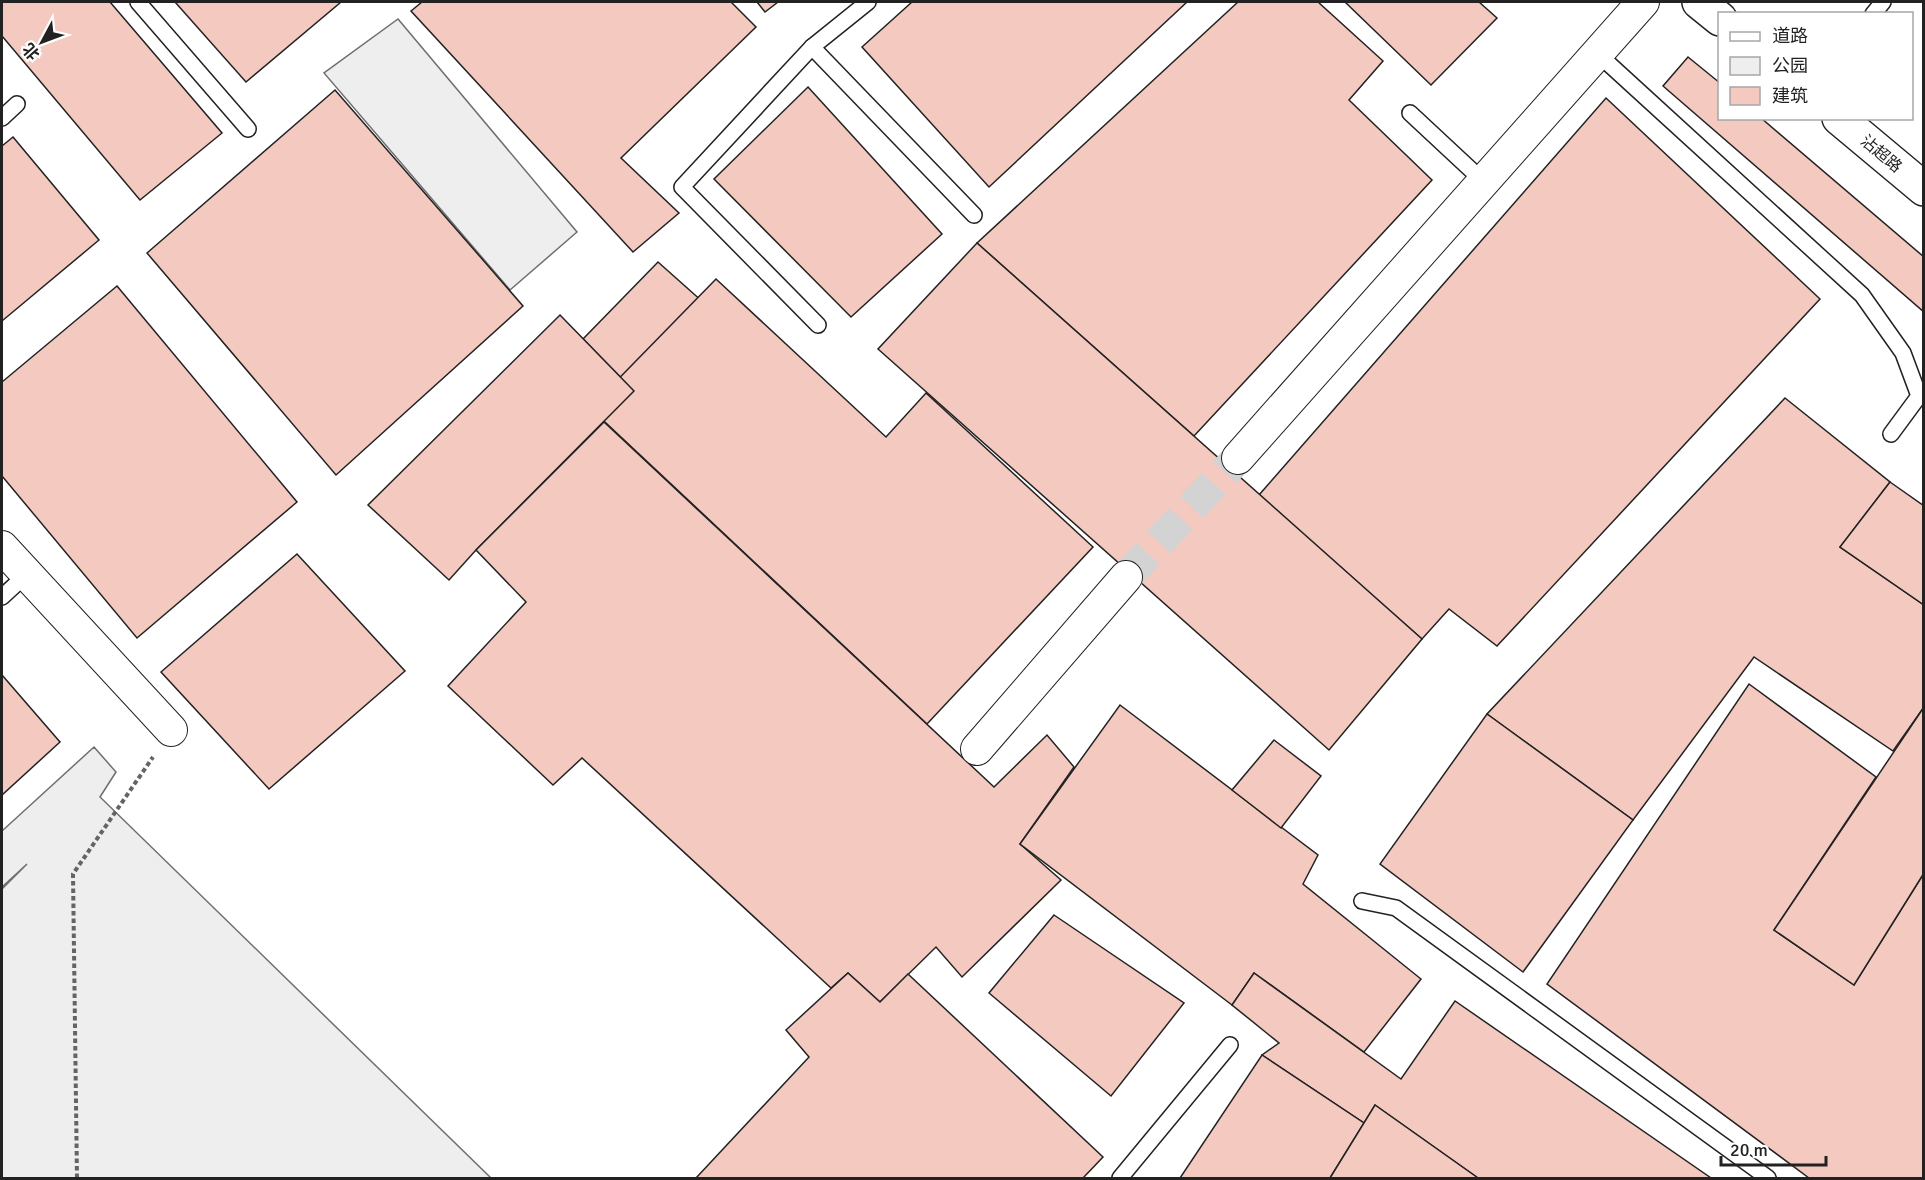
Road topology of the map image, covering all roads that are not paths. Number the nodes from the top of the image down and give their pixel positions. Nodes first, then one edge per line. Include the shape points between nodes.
1 (138, 2) edge
2 (868, 2) edge
3 (1643, 2) edge
4 (1699, 2) edge
5 (1718, 18) edge
6 (812, 47) junction
7 (1598, 53) junction
8 (17, 104) dead end
9 (1410, 113) dead end
10 (2, 118) edge
11 (1841, 120) edge
12 (248, 129) dead end
13 (1483, 181) junction
14 (1923, 189) edge
15 (975, 215) dead end
16 (818, 325) dead end
17 (1921, 397) edge
18 (1892, 434) dead end
19 (1238, 458) tunnel mouth
20 (2, 547) edge
21 (27, 574) junction
22 (1126, 577) tunnel mouth
23 (2, 597) edge
24 (171, 730) road end
25 (977, 749) dead end
26 (1362, 901) dead end
27 (1230, 1045) dead end
28 (1120, 1179) edge
29 (1768, 1179) edge

1 - 12 lane
2 - 6 lane
3 - 7 street
4 - 5 street
6 - 15 lane
6 - 16 lane via 682,187
7 - 13 street
7 - 17 lane via 1863,295 1903,353
8 - 10 lane
9 - 13 lane
11 - 14 street, 沾超路
13 - 19 street
17 - 18 lane
20 - 21 street
21 - 23 lane
21 - 24 street
22 - 25 street
26 - 29 lane via 1396,908
27 - 28 lane

